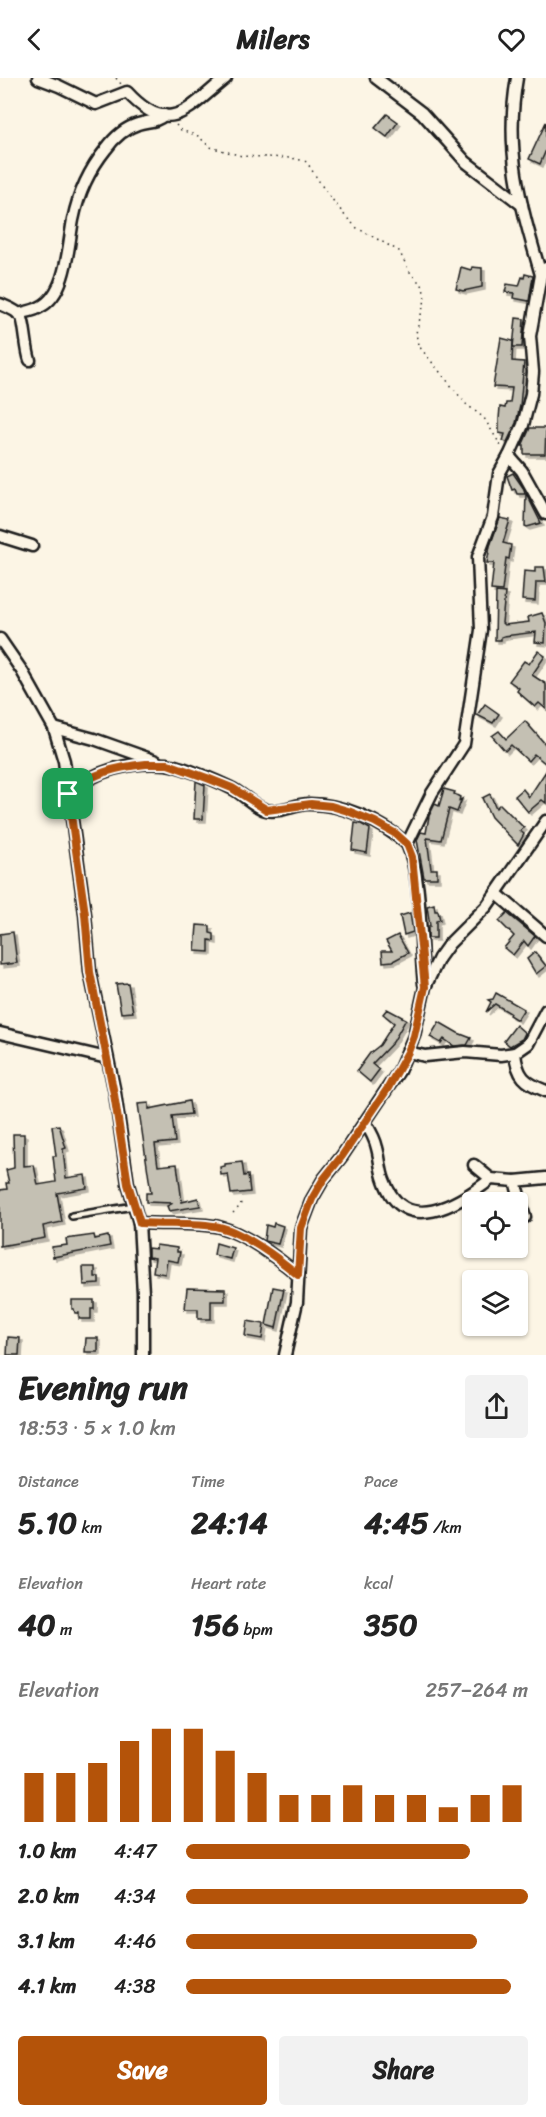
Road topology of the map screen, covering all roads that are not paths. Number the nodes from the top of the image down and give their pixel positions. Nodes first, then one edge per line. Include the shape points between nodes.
1 (38, 78) edge
2 (226, 78) edge
3 (376, 78) edge
4 (517, 78) edge
5 (166, 116) junction
6 (522, 205) junction
7 (543, 272) edge
8 (0, 304) edge
9 (18, 314) junction
10 (30, 360) dead end
11 (509, 456) junction
12 (546, 514) edge
13 (0, 536) edge
14 (32, 546) dead end
15 (0, 639) edge
16 (54, 728) junction
17 (168, 764) junction
18 (68, 794) junction
19 (546, 820) edge
20 (407, 844) junction
21 (496, 893) junction
22 (546, 936) edge
23 (425, 987) junction
24 (546, 1010) edge
25 (0, 1033) edge
26 (408, 1052) junction
27 (515, 1053) junction
28 (107, 1058) junction
29 (546, 1091) edge
30 (365, 1122) junction
31 (474, 1165) dead end
32 (546, 1178) edge
33 (491, 1179) junction
34 (515, 1181) junction
35 (518, 1192) edge
36 (134, 1206) junction
37 (72, 1216) dead end
38 (140, 1223) junction
39 (298, 1275) junction
40 (287, 1354) edge
41 (144, 1355) edge

1 - 5 street via 96,104 127,92 147,110
2 - 5 street via 193,107
3 - 6 street via 422,113 466,162
4 - 6 street via 512,154
5 - 9 street via 135,125 105,149 82,192 56,291 41,307
6 - 7 street
7 - 11 street via 530,336 531,394
8 - 9 street
9 - 10 street via 24,322
11 - 12 street
11 - 20 street via 499,474 493,517 478,557 481,630 464,744 432,793
13 - 14 street
15 - 16 street
16 - 17 street
16 - 18 street
17 - 18 street via 111,769 88,778
17 - 20 street via 232,788 265,809 311,804 348,811 380,825
18 - 28 street via 90,972
19 - 21 street
20 - 23 street via 415,873
21 - 22 street
21 - 23 street via 449,944
23 - 26 street
24 - 27 street via 528,1044
25 - 28 street
26 - 27 street via 425,1056
26 - 30 street
27 - 29 street via 518,1072
28 - 36 street
30 - 33 street via 376,1145 389,1193 406,1209 425,1212 446,1208
30 - 39 street via 309,1206 301,1228
31 - 33 street
32 - 34 street
33 - 34 street
34 - 35 street
36 - 37 lane
36 - 38 street
38 - 39 street via 208,1225 228,1230
38 - 41 street
39 - 40 street

